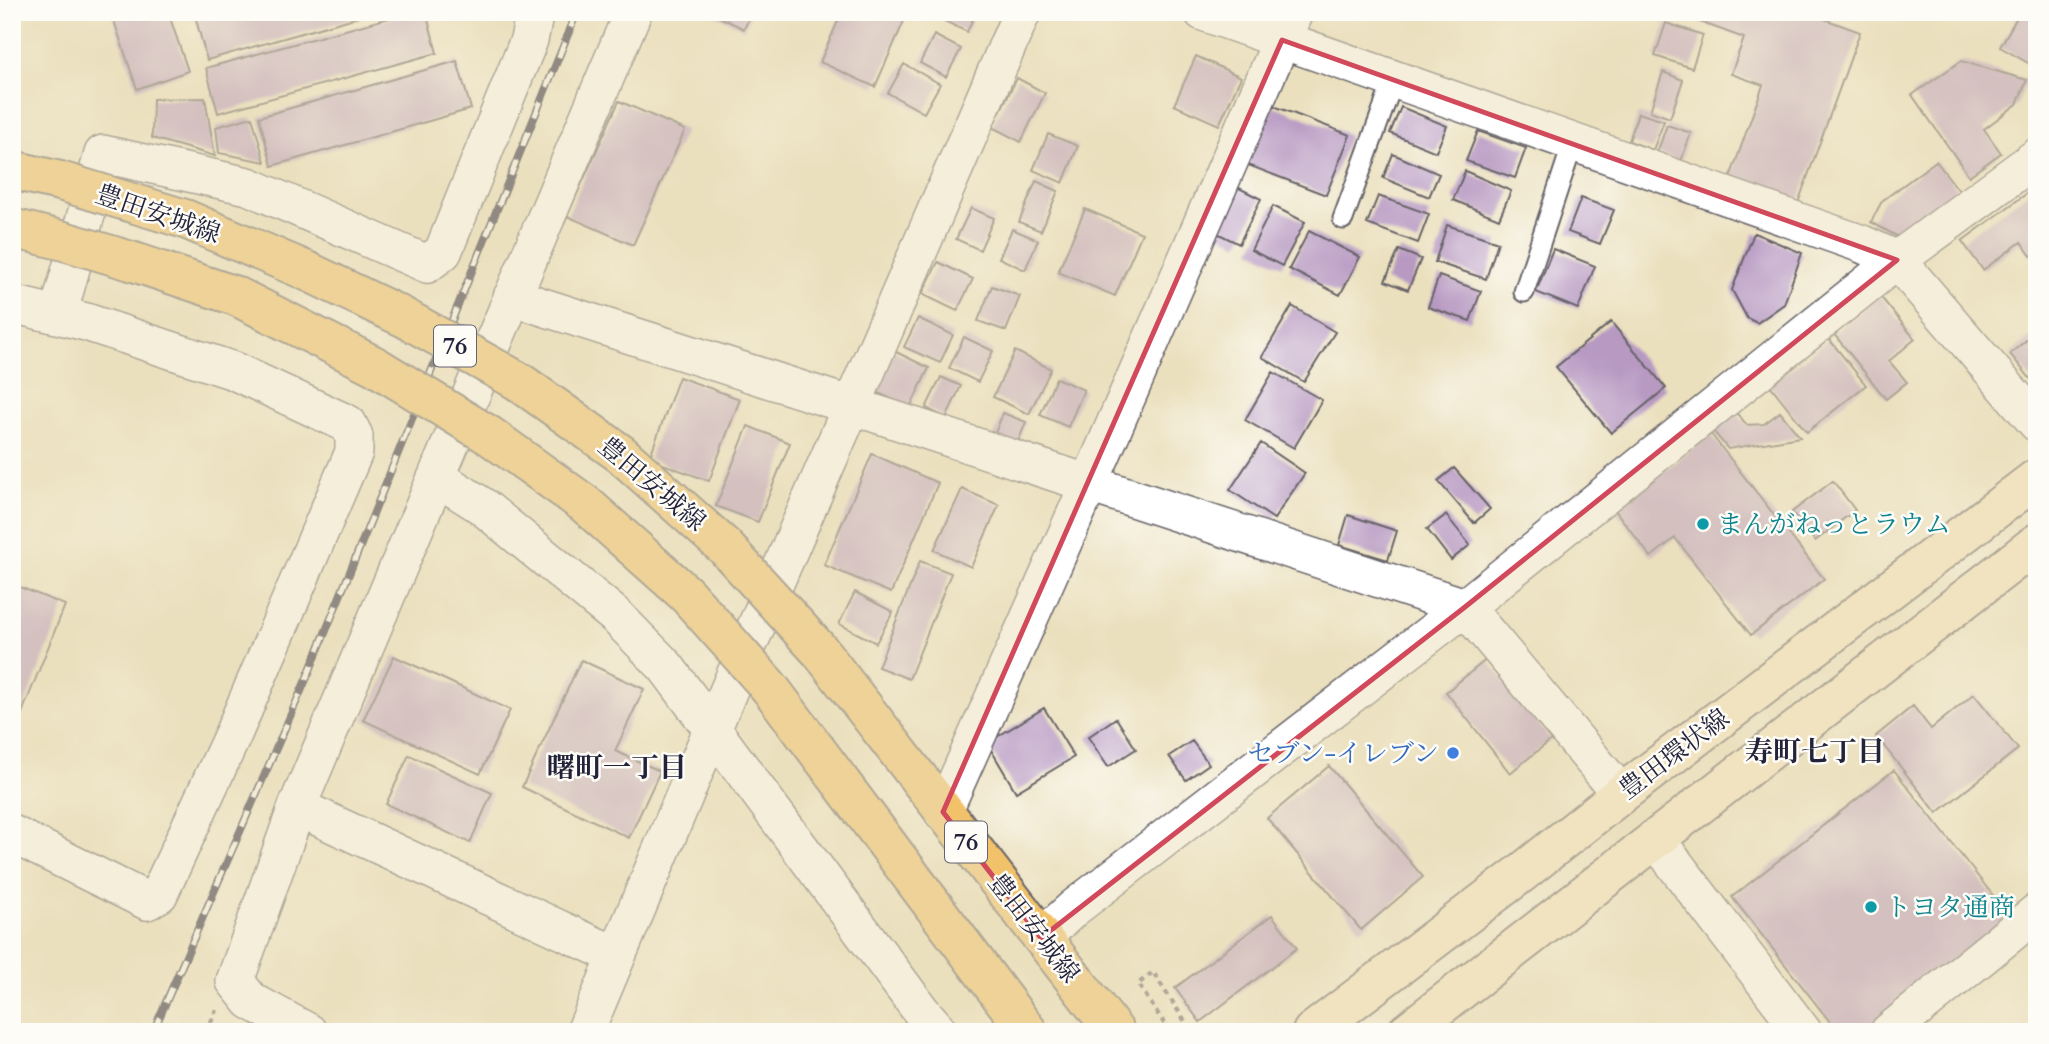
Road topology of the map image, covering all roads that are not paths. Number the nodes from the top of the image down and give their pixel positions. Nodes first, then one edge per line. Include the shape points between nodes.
1 (535, 12) edge
2 (633, 12) edge
3 (1022, 12) edge
4 (1203, 12) edge
5 (1288, 26) edge
6 (1394, 79) junction
7 (1573, 143) junction
8 (2037, 157) edge
9 (12, 170) edge
10 (1343, 219) dead end
11 (12, 228) edge
12 (1897, 260) junction
13 (1524, 292) dead end
14 (512, 298) junction
15 (12, 304) edge
16 (58, 315) junction
17 (852, 406) junction
18 (2037, 423) edge
19 (438, 478) junction
20 (2037, 478) edge
21 (1089, 484) junction
22 (2037, 543) edge
23 (1465, 607) junction
24 (712, 727) junction
25 (1621, 794) junction
26 (297, 807) junction
27 (943, 811) junction
28 (12, 834) edge
29 (1656, 838) junction
30 (2037, 912) edge
31 (1041, 938) junction
32 (617, 956) junction
33 (308, 1032) edge
34 (585, 1032) edge
35 (936, 1032) edge
36 (1028, 1032) edge
37 (1115, 1032) edge
38 (1312, 1032) edge
39 (1407, 1032) edge
40 (1803, 1032) edge
41 (1889, 1032) edge

1 - 16 street via 529,40 443,252 427,264 248,186 103,154
2 - 14 street
3 - 17 street
4 - 5 street
5 - 6 street
5 - 21 street
6 - 7 street
6 - 10 lane
7 - 12 street
7 - 13 lane
8 - 12 street
9 - 27 main road, 豊田安城線 / 76, bridge via 185,219 403,317 518,381 621,454 725,547 820,651
11 - 36 main road, 豊田安城線 / 76, bridge via 236,296 376,366 490,436 585,504 686,594 770,688
12 - 18 street
12 - 23 street
14 - 17 street
14 - 19 street
15 - 16 street
16 - 28 street via 234,371 348,424 354,452 159,894 147,901
17 - 21 street
17 - 24 street
19 - 24 street via 482,506 616,616 666,667
19 - 26 street
20 - 25 main road, 豊田環状線
21 - 23 street
21 - 27 street
22 - 29 main road, 豊田環状線
23 - 25 street
23 - 31 street
24 - 32 street
24 - 35 street
25 - 38 main road, 豊田環状線
26 - 32 street
26 - 33 street via 234,981 251,1002
27 - 31 main road, 豊田安城線 / 76
29 - 39 main road, 豊田環状線
29 - 40 street
30 - 41 street
31 - 37 main road, 豊田安城線 / 76
32 - 34 street

